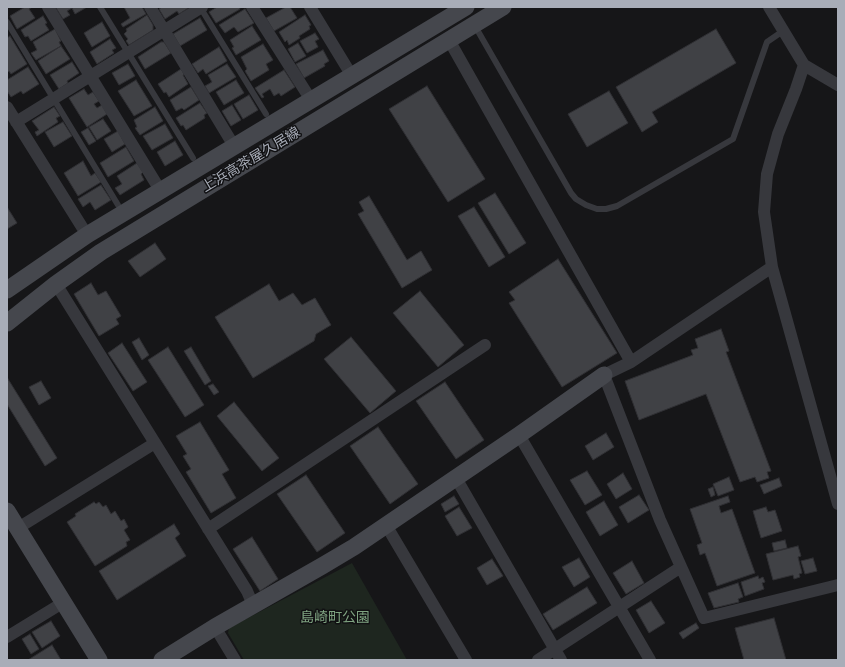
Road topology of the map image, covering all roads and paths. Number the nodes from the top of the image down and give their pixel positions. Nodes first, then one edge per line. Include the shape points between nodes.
1 (48, 7) edge
2 (100, 7) edge
3 (150, 7) edge
4 (201, 7) edge
5 (252, 7) edge
6 (310, 7) edge
7 (466, 7) edge
8 (503, 7) edge
9 (769, 7) edge
10 (7, 22) edge
11 (474, 25) junction
12 (164, 31) junction
13 (783, 31) junction
14 (449, 40) junction
15 (129, 53) junction
16 (804, 66) junction
17 (352, 76) junction
18 (90, 77) junction
19 (838, 85) edge
20 (54, 98) junction
21 (311, 100) junction
22 (7, 107) edge
23 (266, 114) dead end
24 (16, 122) junction
25 (234, 146) junction
26 (193, 158) dead end
27 (160, 190) junction
28 (118, 205) dead end
29 (87, 234) junction
30 (772, 267) junction
31 (56, 284) junction
32 (7, 290) edge
33 (7, 323) edge
34 (485, 345) dead end
35 (631, 362) junction
36 (604, 375) junction
37 (519, 435) junction
38 (155, 443) junction
39 (456, 478) junction
40 (838, 504) edge
41 (7, 511) edge
42 (386, 525) junction
43 (18, 528) junction
44 (208, 529) junction
45 (681, 567) junction
46 (838, 585) edge
47 (64, 602) junction
48 (253, 605) junction
49 (620, 607) junction
50 (215, 628) junction
51 (7, 637) edge
52 (554, 649) junction
53 (99, 660) edge
54 (162, 660) edge
55 (235, 660) edge
56 (466, 660) edge
57 (538, 660) edge
58 (561, 660) edge
59 (650, 660) edge

1 - 18 street
2 - 15 lane
3 - 12 street
4 - 12 street
4 - 23 lane
5 - 21 street
6 - 17 street
7 - 17 main road, 上浜高茶屋久居線
8 - 11 main road, 上浜高茶屋久居線
9 - 13 street
10 - 20 lane
11 - 13 lane via 571,193 576,199 597,209 617,206 733,139 767,42
11 - 14 main road, 上浜高茶屋久居線
12 - 15 street
12 - 25 street
13 - 16 street
14 - 31 main road, 上浜高茶屋久居線 via 101,252
14 - 35 street
15 - 18 street
15 - 26 lane
16 - 19 street
16 - 30 street via 778,134 767,174 764,212
17 - 21 main road, 上浜高茶屋久居線
18 - 20 street
18 - 27 street
20 - 24 street
20 - 28 lane
21 - 25 main road, 上浜高茶屋久居線
22 - 24 street
24 - 29 street
25 - 27 main road, 上浜高茶屋久居線
27 - 29 main road, 上浜高茶屋久居線
29 - 32 main road, 上浜高茶屋久居線
30 - 35 street
30 - 40 street
31 - 33 main road, 上浜高茶屋久居線
31 - 38 street
34 - 44 street
35 - 36 street
36 - 37 main road
36 - 45 street
37 - 39 main road
37 - 49 street
38 - 43 street
38 - 44 street
39 - 42 main road
39 - 52 street
41 - 43 main road
42 - 48 main road via 322,566
42 - 56 street
43 - 47 main road
44 - 48 street
45 - 46 street via 704,618
45 - 49 street
47 - 51 street
47 - 53 main road
48 - 50 main road
49 - 52 street
49 - 59 street
50 - 54 main road
50 - 55 street
52 - 57 street
52 - 58 street

